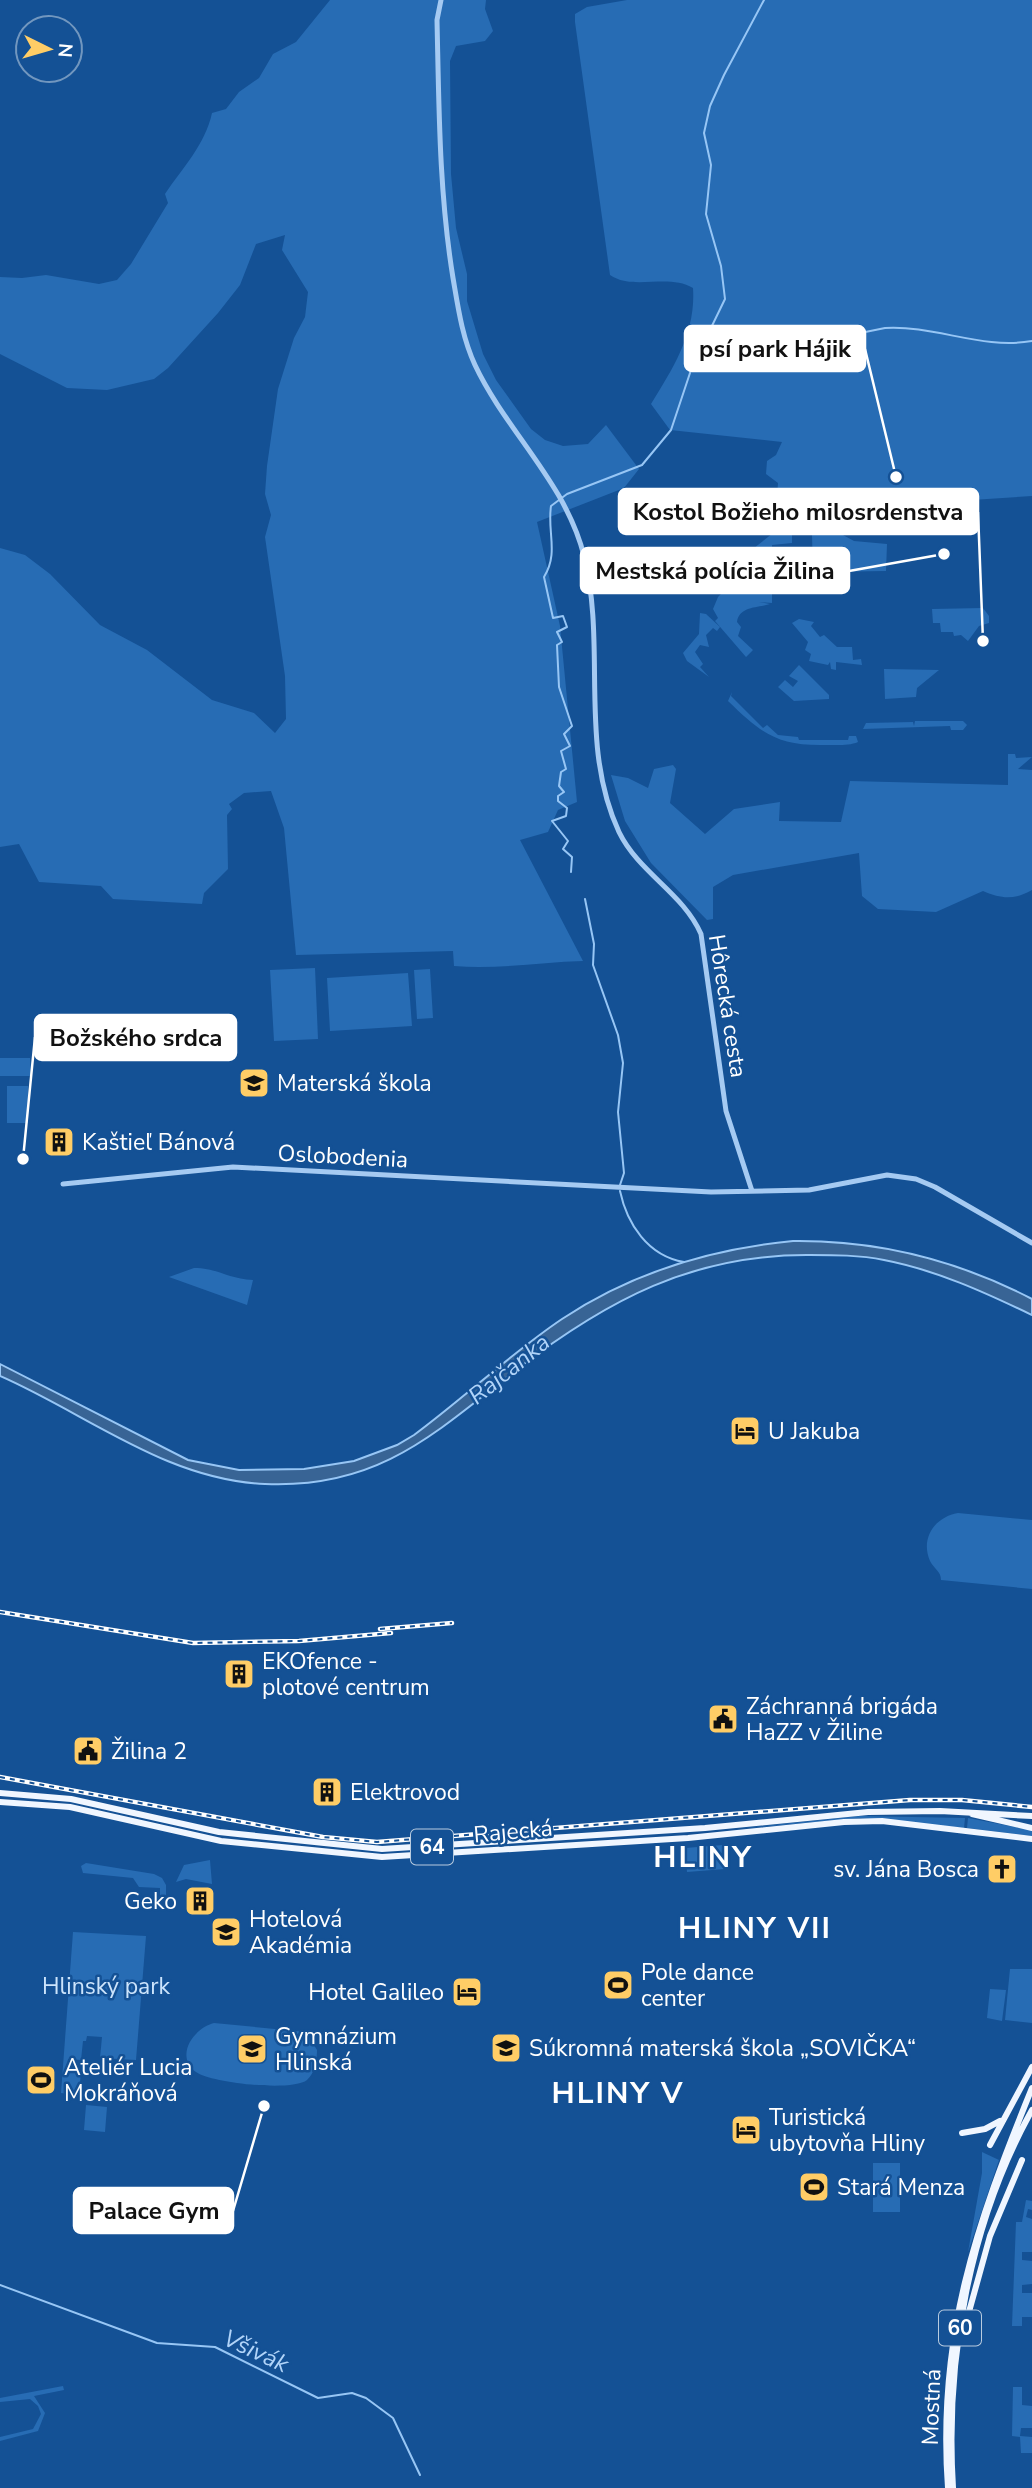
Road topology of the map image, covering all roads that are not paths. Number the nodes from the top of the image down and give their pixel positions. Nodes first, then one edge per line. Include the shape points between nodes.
1 (441, 0) edge
2 (62, 1184) dead end
3 (752, 1191) junction
4 (1032, 1243) edge
5 (0, 1793) edge
6 (0, 1802) edge
7 (967, 1812) junction
8 (1032, 1816) edge
9 (1032, 1828) edge
10 (1032, 1839) edge
11 (1032, 2067) edge
12 (1032, 2088) edge
13 (1032, 2110) edge
14 (1002, 2119) junction
15 (962, 2133) dead end
16 (990, 2145) dead end
17 (1022, 2160) dead end
18 (960, 2330) junction
19 (948, 2488) edge
20 (954, 2488) edge

1 - 3 street, Hôrecká cesta via 437,20 443,205 462,328 484,382 560,498 585,557 594,722 602,779 628,847 686,909 701,934 726,1111
2 - 3 street, Oslobodenia via 233,1167
3 - 4 street, Oslobodenia via 809,1189 877,1175 906,1177 944,1192
5 - 7 main road, Rajecká / 64 via 71,1799 219,1832 390,1849 868,1812
6 - 10 main road, Rajecká / 64 via 70,1807 221,1841 382,1857 688,1838 844,1822 883,1821
7 - 8 main road
7 - 9 main road
11 - 14 main road
12 - 19 main road, Mostná / 60 via 985,2207 964,2275 947,2390
13 - 18 main road, Mostná / 60 via 984,2227
14 - 15 main road via 985,2129
14 - 16 main road
17 - 18 main road via 990,2236
18 - 20 main road, Mostná / 60 via 951,2413

